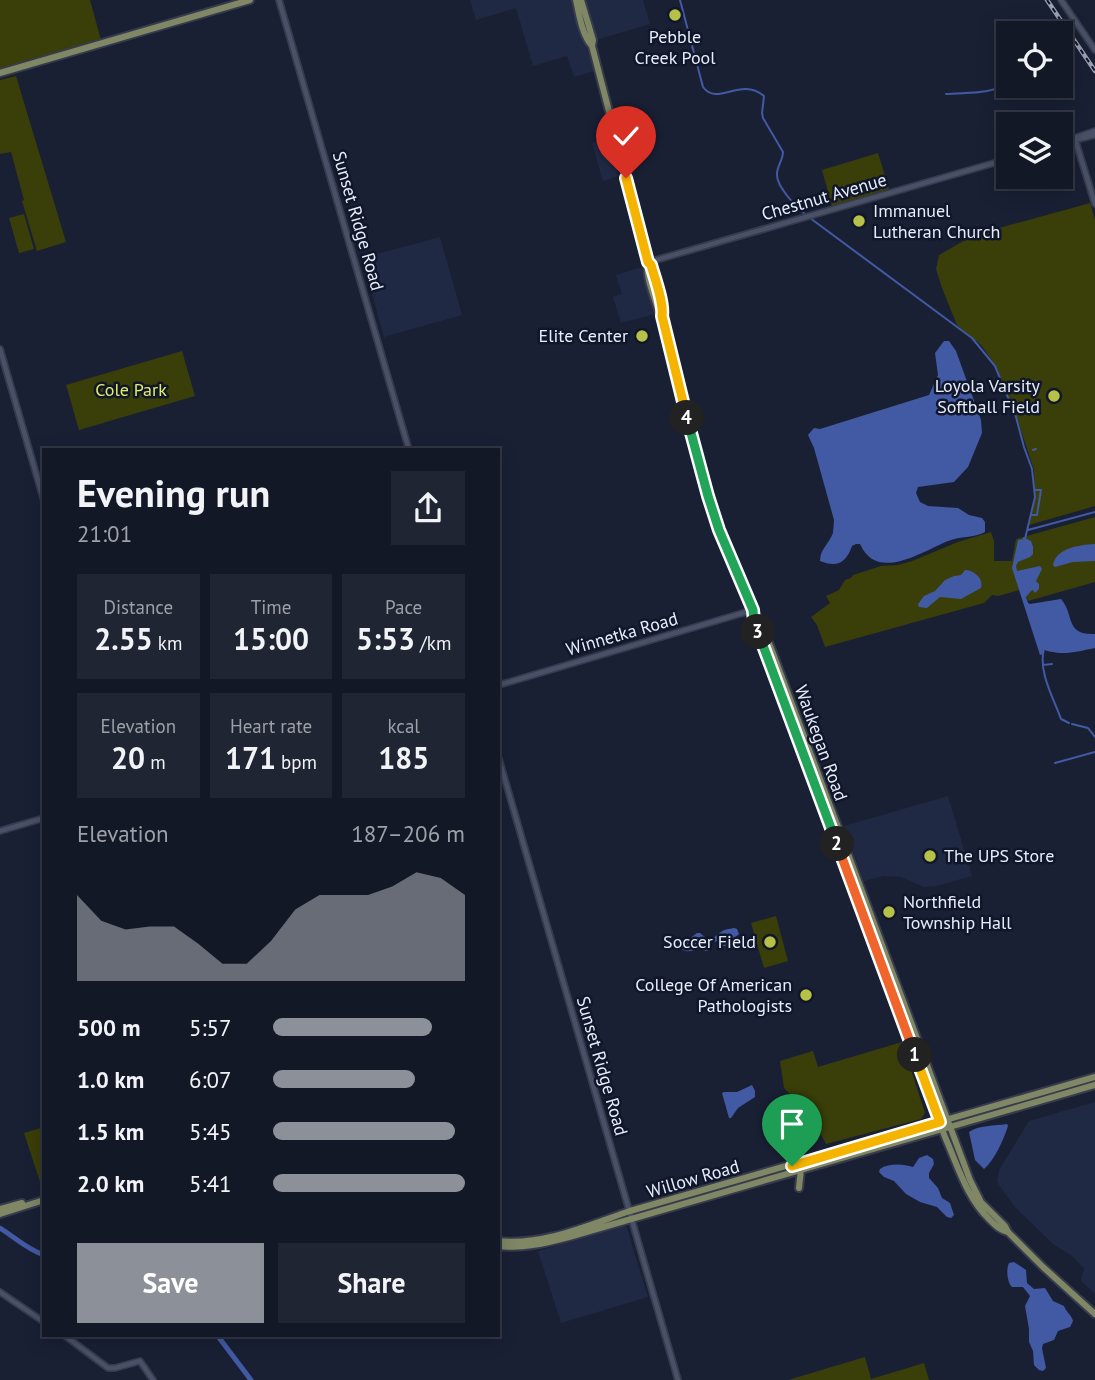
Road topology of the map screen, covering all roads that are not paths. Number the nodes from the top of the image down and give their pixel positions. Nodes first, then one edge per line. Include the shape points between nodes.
1 (250, 0) edge
2 (279, 0) edge
3 (576, 0) edge
4 (581, 0) edge
5 (1061, 0) edge
6 (592, 46) junction
7 (1095, 50) edge
8 (0, 73) edge
9 (1095, 133) edge
10 (1075, 139) joint
11 (996, 162) edge
12 (1095, 204) edge
13 (648, 262) junction
14 (0, 349) edge
15 (408, 448) edge
16 (42, 494) edge
17 (753, 610) junction
18 (500, 685) edge
19 (500, 762) edge
20 (42, 819) edge
21 (0, 831) edge
22 (1095, 1077) edge
23 (1095, 1085) edge
24 (945, 1124) junction
25 (801, 1169) junction
26 (799, 1188) dead end
27 (42, 1199) edge
28 (0, 1212) edge
29 (631, 1214) junction
30 (500, 1244) edge
31 (0, 1293) edge
32 (1095, 1314) edge
33 (42, 1321) edge
34 (67, 1337) edge
35 (153, 1380) edge
36 (678, 1380) edge

1 - 8 main road
2 - 15 street, Sunset Ridge Road
3 - 6 main road, Waukegan Road
4 - 6 main road, Waukegan Road
5 - 7 street
6 - 13 main road, Waukegan Road
9 - 10 street
10 - 12 street
11 - 13 street, Chestnut Avenue
13 - 17 main road, Waukegan Road via 708,499
14 - 16 street
17 - 18 street, Winnetka Road
17 - 24 main road, Waukegan Road via 771,648
19 - 29 street, Sunset Ridge Road
20 - 21 street
22 - 24 main road, Willow Road
23 - 24 main road, Willow Road
24 - 25 main road, Willow Road
24 - 29 main road, Willow Road
24 - 32 main road, Waukegan Road via 971,1197 981,1212
25 - 26 main road
25 - 29 main road, Willow Road
27 - 28 main road
29 - 30 main road, Willow Road via 534,1240
29 - 36 street, Sunset Ridge Road
31 - 33 street
34 - 35 street via 108,1368 140,1361

